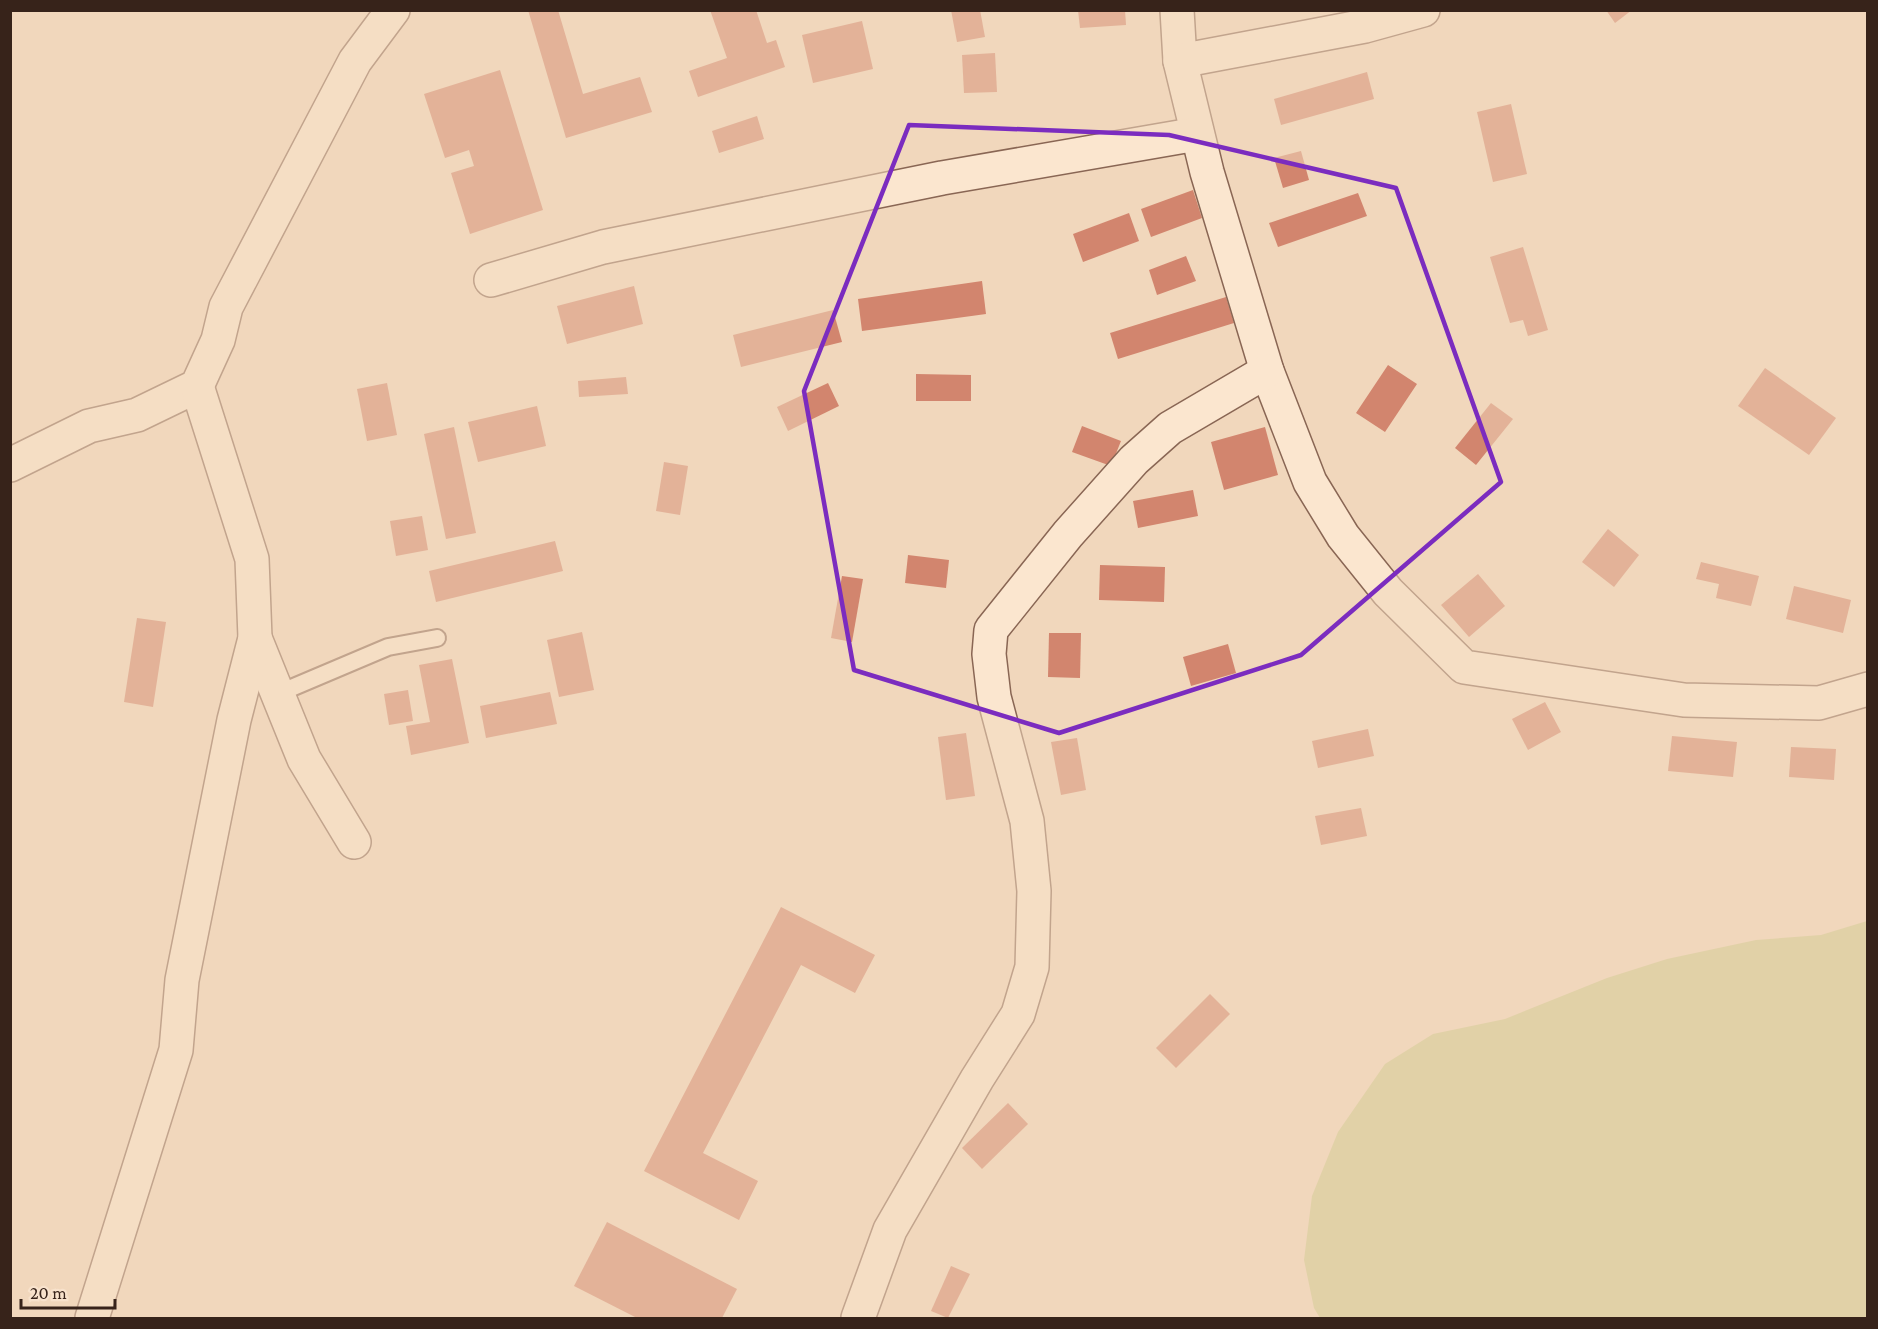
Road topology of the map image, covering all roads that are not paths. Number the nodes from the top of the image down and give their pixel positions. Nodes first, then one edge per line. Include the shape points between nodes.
1 (393, 10) edge
2 (1177, 10) edge
3 (1423, 10) edge
4 (1180, 61) junction
5 (1197, 134) junction
6 (491, 280) dead end
7 (1267, 371) junction
8 (197, 386) junction
9 (10, 465) edge
10 (255, 638) junction
11 (437, 638) dead end
12 (1868, 689) edge
13 (277, 694) junction
14 (354, 842) dead end
15 (92, 1318) edge
16 (858, 1318) edge

1 - 8 street via 355,61 226,307 218,340
2 - 4 street
3 - 4 street via 1365,26
4 - 5 street
5 - 6 street via 942,178 603,247
5 - 7 street
7 - 12 street via 1310,482 1343,536 1388,592 1464,667 1684,700 1819,703
7 - 16 street via 1170,428 1134,460 991,630 989,654 994,697 1027,821 1034,891 1032,967 1018,1014 890,1230
8 - 9 street via 137,414 89,426
8 - 10 street via 252,560
10 - 13 street
10 - 15 street via 234,720 182,980 176,1050
11 - 13 lane via 388,647
13 - 14 street via 304,759

